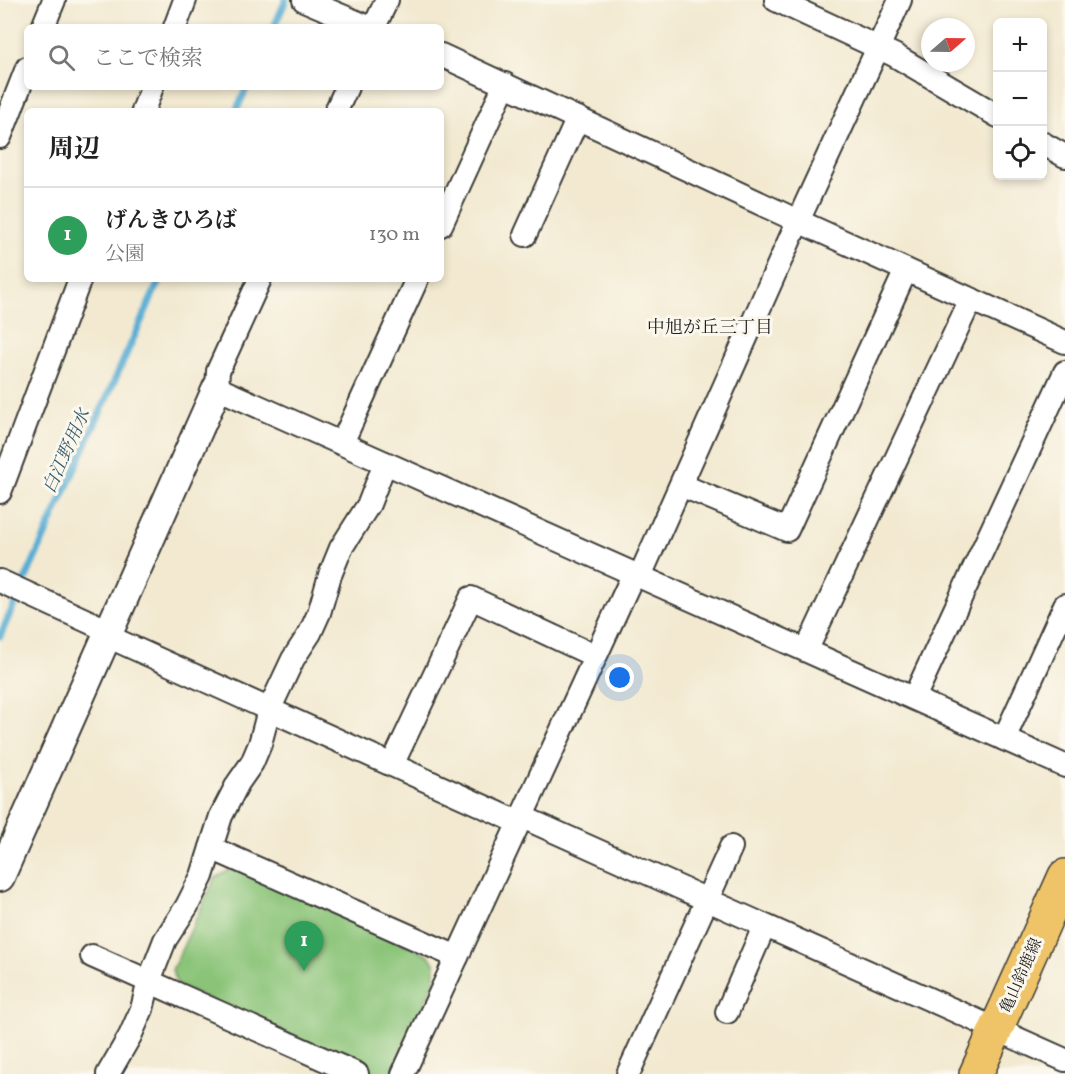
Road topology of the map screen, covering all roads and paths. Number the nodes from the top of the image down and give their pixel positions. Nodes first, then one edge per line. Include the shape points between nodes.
1 (54, 0) edge
2 (185, 0) edge
3 (304, 0) edge
4 (387, 0) edge
5 (776, 0) edge
6 (900, 0) edge
7 (44, 24) edge
8 (176, 24) edge
9 (370, 24) edge
10 (376, 24) edge
11 (879, 47) junction
12 (444, 55) edge
13 (24, 76) edge
14 (505, 84) junction
15 (151, 90) edge
16 (346, 90) edge
17 (144, 108) edge
18 (337, 108) edge
19 (993, 113) edge
20 (578, 118) junction
21 (0, 136) edge
22 (1047, 146) edge
23 (1065, 156) edge
24 (444, 218) edge
25 (798, 221) junction
26 (525, 235) dead end
27 (906, 270) junction
28 (79, 282) edge
29 (259, 282) edge
30 (416, 282) edge
31 (971, 300) junction
32 (1065, 342) edge
33 (1065, 372) edge
34 (217, 388) junction
35 (342, 444) junction
36 (386, 463) junction
37 (681, 485) junction
38 (0, 492) edge
39 (637, 574) junction
40 (15, 587) edge
41 (1065, 605) edge
42 (108, 633) junction
43 (807, 649) junction
44 (595, 656) junction
45 (914, 698) junction
46 (269, 710) junction
47 (1004, 739) junction
48 (392, 765) junction
49 (1065, 766) edge
50 (519, 819) junction
51 (731, 847) dead end
52 (211, 848) junction
53 (1065, 876) edge
54 (0, 877) edge
55 (707, 900) junction
56 (764, 927) junction
57 (92, 957) dead end
58 (458, 957) junction
59 (149, 981) junction
60 (727, 1012) dead end
61 (996, 1029) junction
62 (1065, 1060) edge
63 (108, 1074) edge
64 (357, 1074) edge
65 (403, 1074) edge
66 (628, 1074) edge
67 (976, 1074) edge

1 - 7 street
2 - 8 street
3 - 9 street
4 - 10 street
5 - 11 street
6 - 11 street
11 - 19 street
11 - 25 street
12 - 14 street
13 - 21 street
14 - 20 street
14 - 24 street
15 - 17 street
16 - 18 street
20 - 25 street
20 - 26 street
22 - 23 street
25 - 27 street
25 - 37 street
27 - 31 street
27 - 37 street via 787,530
28 - 38 street
29 - 34 street via 218,371
30 - 35 street
31 - 32 street
31 - 43 street
33 - 45 street
34 - 35 street
34 - 42 street
35 - 36 street
36 - 39 street
36 - 46 street via 369,504 341,548 319,613
37 - 39 street
39 - 43 street
39 - 44 street
40 - 42 street
41 - 47 street
42 - 46 street
42 - 54 street
43 - 45 street
44 - 48 street via 471,598
44 - 50 street
45 - 47 street
46 - 48 street
46 - 52 street via 260,744 221,816
47 - 49 street
48 - 50 street
50 - 55 street
50 - 58 street
51 - 55 street
52 - 58 street
52 - 59 street via 202,876 165,940
53 - 61 main road, 亀山鈴鹿線
55 - 56 street
55 - 66 street
56 - 60 street
56 - 61 street
57 - 59 street
58 - 65 street
59 - 63 street via 142,1009
59 - 64 street
61 - 62 street
61 - 67 main road, 亀山鈴鹿線

